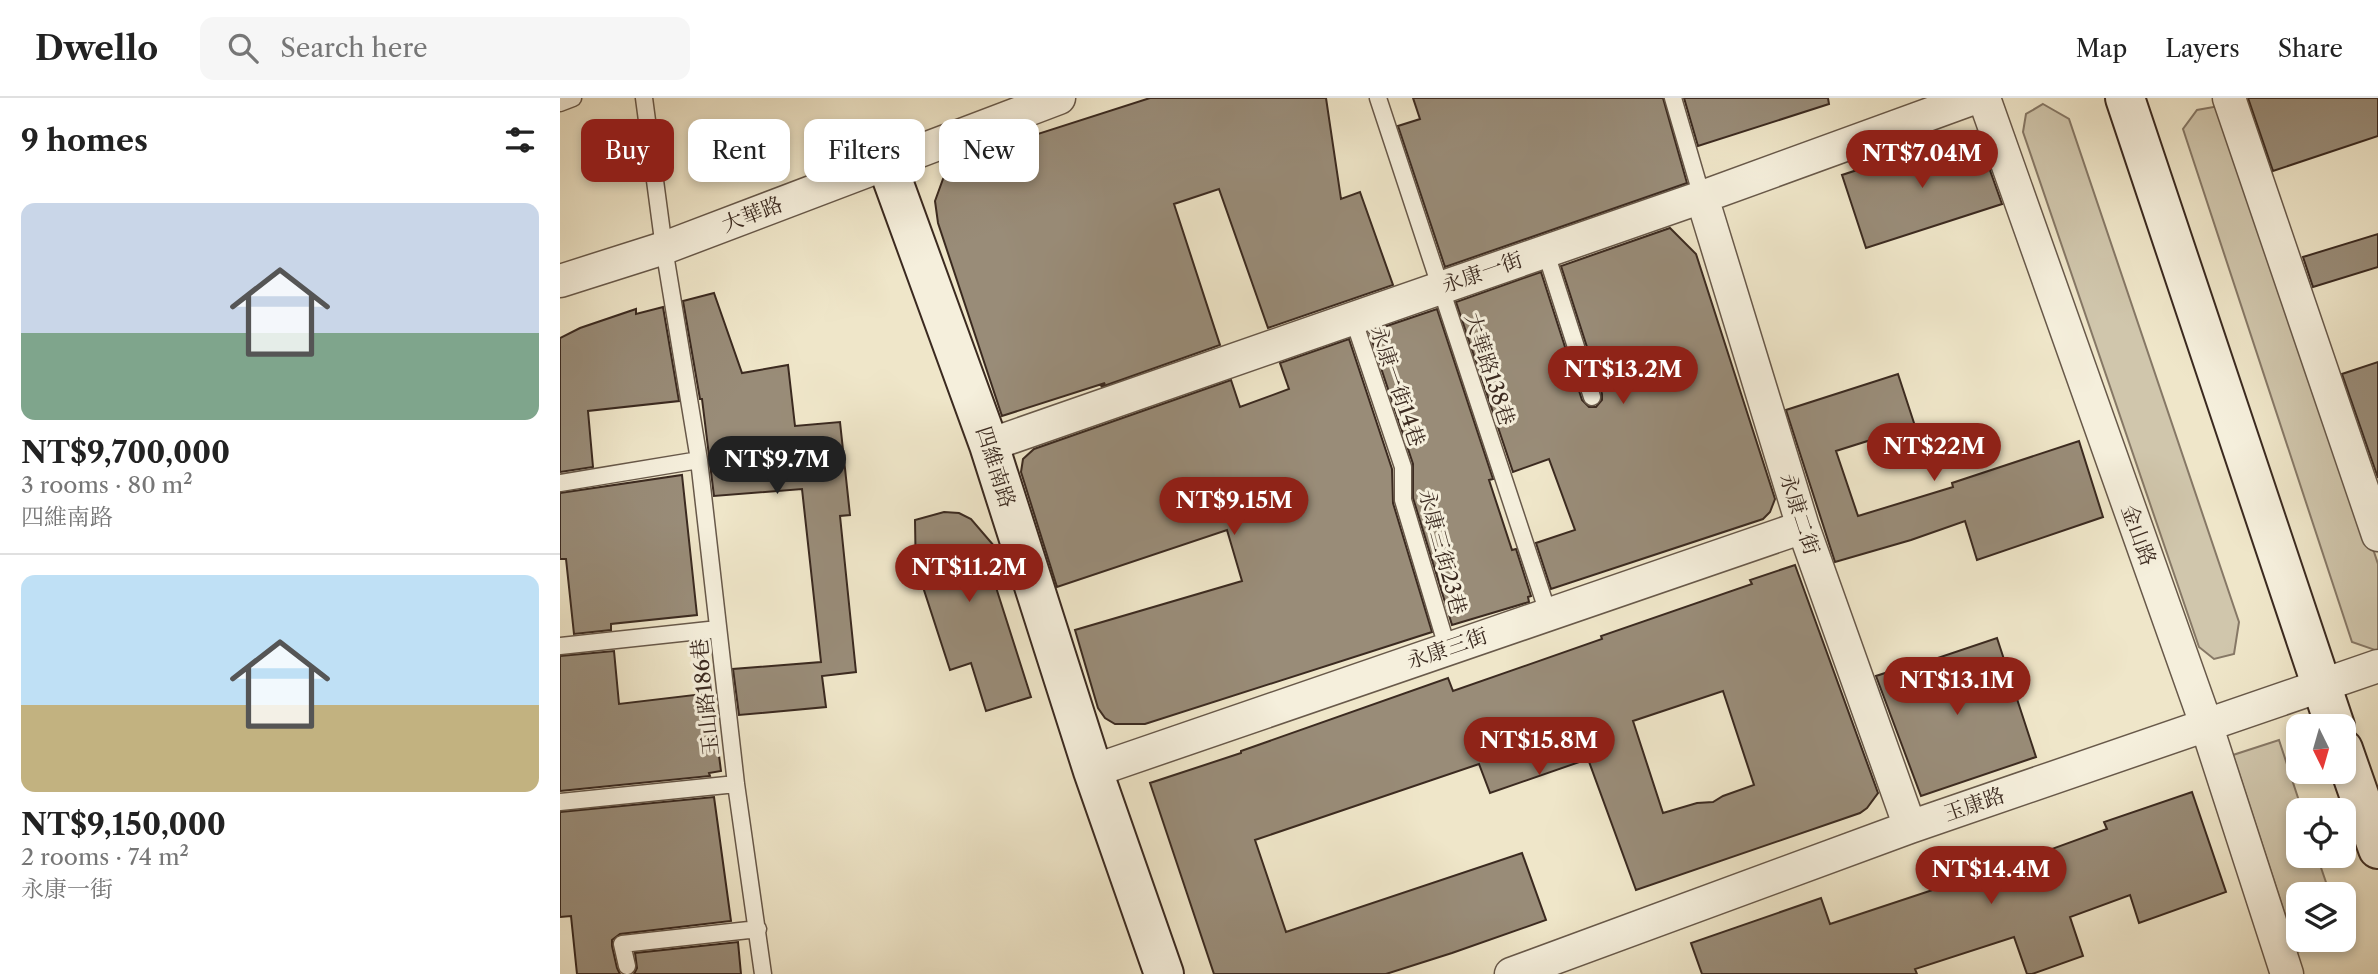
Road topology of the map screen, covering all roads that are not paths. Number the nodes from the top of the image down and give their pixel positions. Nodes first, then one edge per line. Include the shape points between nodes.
1 (573, 98) edge
2 (644, 98) edge
3 (1059, 98) edge
4 (1378, 98) edge
5 (1673, 98) edge
6 (1974, 98) edge
7 (1984, 98) edge
8 (2125, 98) edge
9 (2229, 98) edge
10 (560, 103) edge
11 (925, 148) edge
12 (834, 182) edge
13 (893, 182) edge
14 (1702, 197) junction
15 (664, 248) junction
16 (1545, 250) junction
17 (560, 281) edge
18 (1441, 286) junction
19 (1353, 318) junction
20 (1592, 397) dead end
21 (989, 445) junction
22 (699, 460) junction
23 (1403, 467) joint
24 (560, 483) edge
25 (1803, 527) junction
26 (2378, 535) edge
27 (1548, 613) junction
28 (718, 629) junction
29 (560, 646) edge
30 (1447, 647) junction
31 (2378, 666) edge
32 (2321, 686) junction
33 (2331, 714) edge
34 (2206, 724) junction
35 (1093, 771) junction
36 (736, 784) junction
37 (2355, 784) edge
38 (560, 802) edge
39 (1910, 827) junction
40 (2378, 849) edge
41 (758, 929) junction
42 (627, 967) dead end
43 (763, 974) edge
44 (1164, 974) edge
45 (1511, 974) edge
46 (2287, 974) edge

1 - 10 lane
2 - 15 lane, 玉山路186巷
3 - 11 street, 大華路
4 - 18 lane, 大華路138巷
5 - 14 lane
6 - 14 street, 永康一街
7 - 34 street, 金山路
8 - 32 street
9 - 26 street
12 - 15 street, 大華路
13 - 21 street, 四維南路
14 - 16 street, 永康一街
14 - 25 street, 永康二街
15 - 17 street, 大華路
15 - 22 lane, 玉山路186巷
16 - 18 street, 永康一街
16 - 20 lane
18 - 19 street, 永康一街
18 - 27 lane, 大華路138巷
19 - 21 street, 永康一街
19 - 23 lane, 永康一街14巷
21 - 35 street, 四維南路
22 - 24 lane
22 - 28 lane, 玉山路186巷
23 - 30 lane, 永康三街23巷 via 1403,500
25 - 27 street, 永康三街
25 - 39 street, 永康二街
27 - 30 street, 永康三街
28 - 29 lane
28 - 36 lane, 玉山路186巷
30 - 35 street, 永康三街
31 - 32 street, 玉康路
32 - 33 street
32 - 34 street, 玉康路
34 - 39 street, 玉康路
34 - 46 street, 金山路
35 - 44 street, 四維南路
36 - 38 lane
36 - 41 lane, 玉山路186巷
37 - 40 street
39 - 45 street, 玉康路
41 - 42 lane via 622,944
41 - 43 lane, 玉山路186巷

